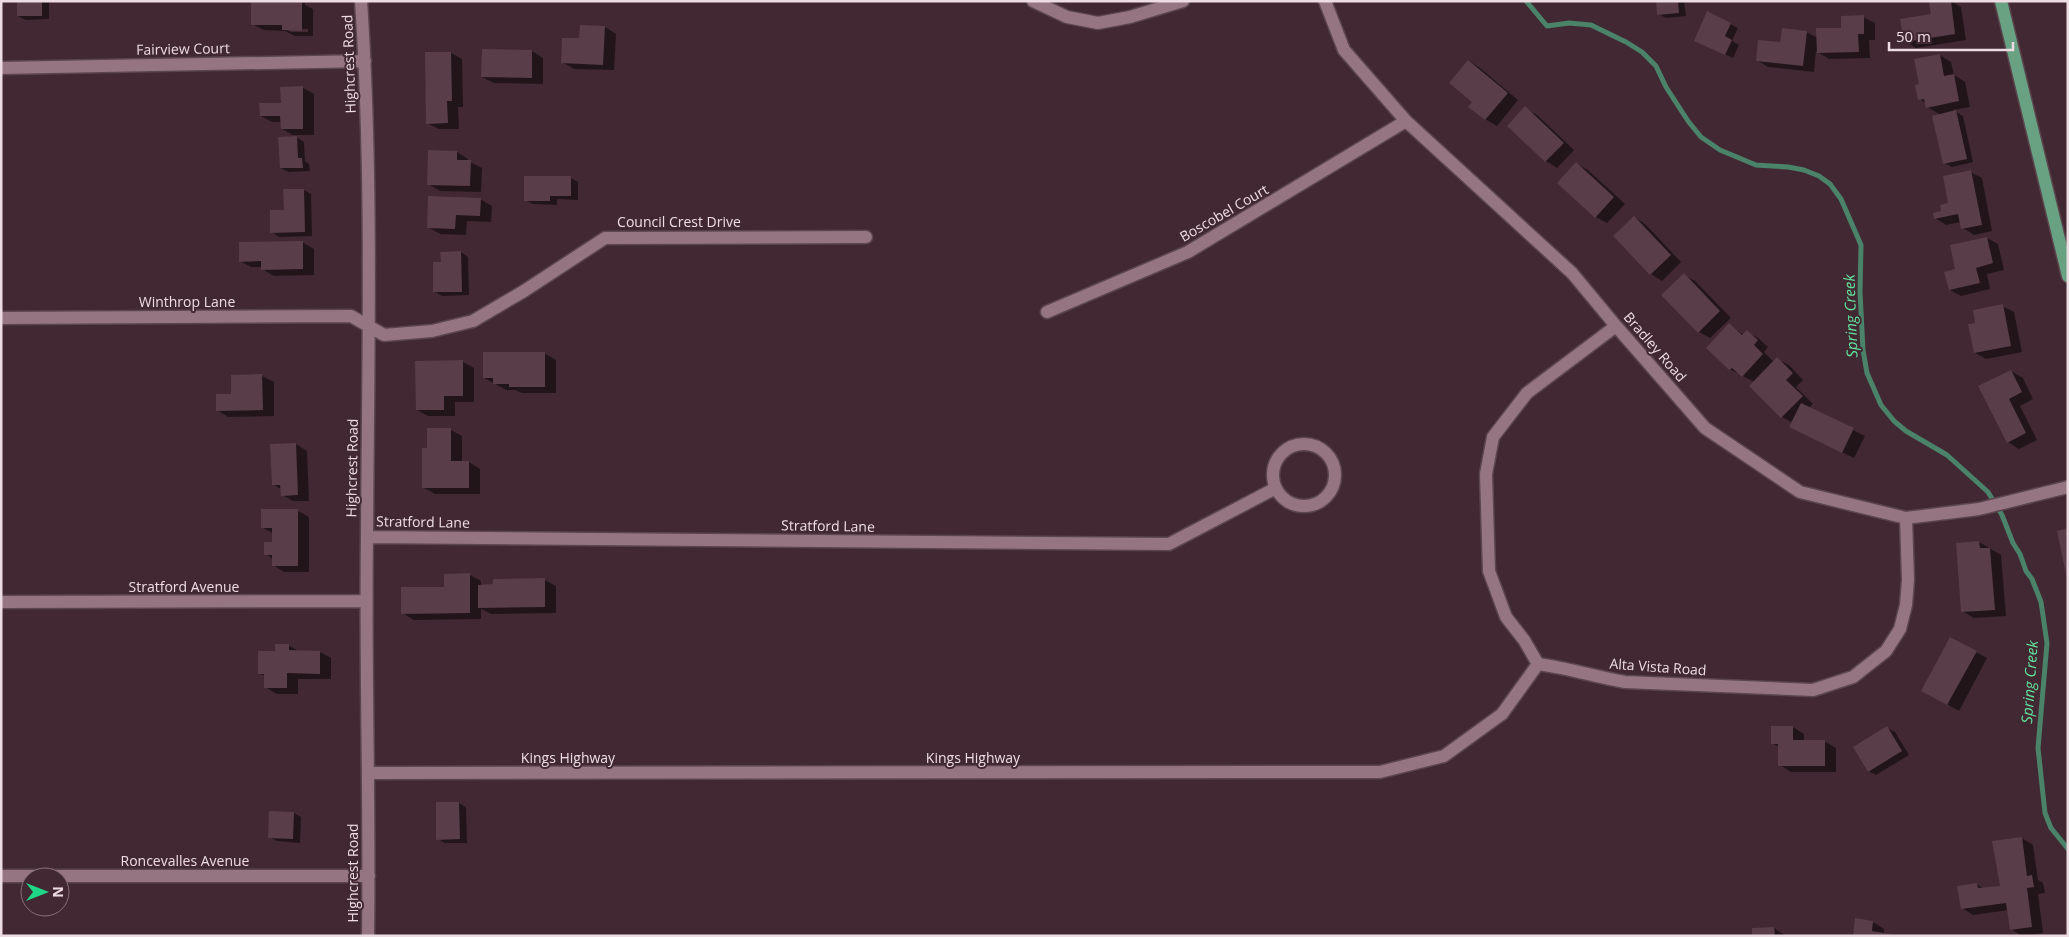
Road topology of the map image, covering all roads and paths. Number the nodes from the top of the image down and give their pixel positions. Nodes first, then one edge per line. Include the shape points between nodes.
1 (361, 1) edge
2 (1033, 1) edge
3 (1183, 1) edge
4 (1325, 1) edge
5 (2001, 1) edge
6 (365, 61) junction
7 (1, 68) edge
8 (1406, 121) junction
9 (866, 236) dead end
10 (2068, 276) edge
11 (1047, 312) dead end
12 (1, 318) edge
13 (369, 326) junction
14 (1616, 326) junction
15 (2068, 487) edge
16 (1276, 488) junction
17 (1906, 518) junction
18 (367, 537) junction
19 (366, 601) junction
20 (1, 602) edge
21 (1538, 664) junction
22 (368, 773) junction
23 (1, 876) edge
24 (369, 876) junction
25 (368, 936) edge

1 - 6 street, Highcrest Road
2 - 3 street via 1067,17 1098,23
4 - 8 street, Bradley Road via 1344,50
5 - 10 main road
6 - 7 street, Fairview Court
6 - 13 street, Highcrest Road
8 - 11 street, Boscobel Court via 1188,252
8 - 14 street, Bradley Road via 1572,273
9 - 13 street, Council Crest Drive via 605,238 473,321 432,331 384,335
12 - 13 street, Winthrop Lane via 352,316
13 - 18 street, Highcrest Road
14 - 17 street, Bradley Road via 1706,428 1800,492
14 - 21 street via 1528,393 1493,437 1486,474 1489,572 1506,616
15 - 17 street, Bradley Road via 1979,509
16 - 16 street via 1286,500 1300,506 1319,502 1333,487 1334,472 1330,458 1314,446 1294,446 1285,451 1274,468
16 - 18 street, Stratford Lane via 1169,544
17 - 21 street, Alta Vista Road via 1908,580 1900,629 1886,651 1853,677 1813,690 1645,683 1602,678
18 - 19 street, Highcrest Road
19 - 20 street, Stratford Avenue
19 - 22 street, Highcrest Road
21 - 22 street, Kings Highway via 1502,714 1444,756 1380,772
22 - 24 street, Highcrest Road
23 - 24 street, Roncevalles Avenue
24 - 25 street, Highcrest Road

